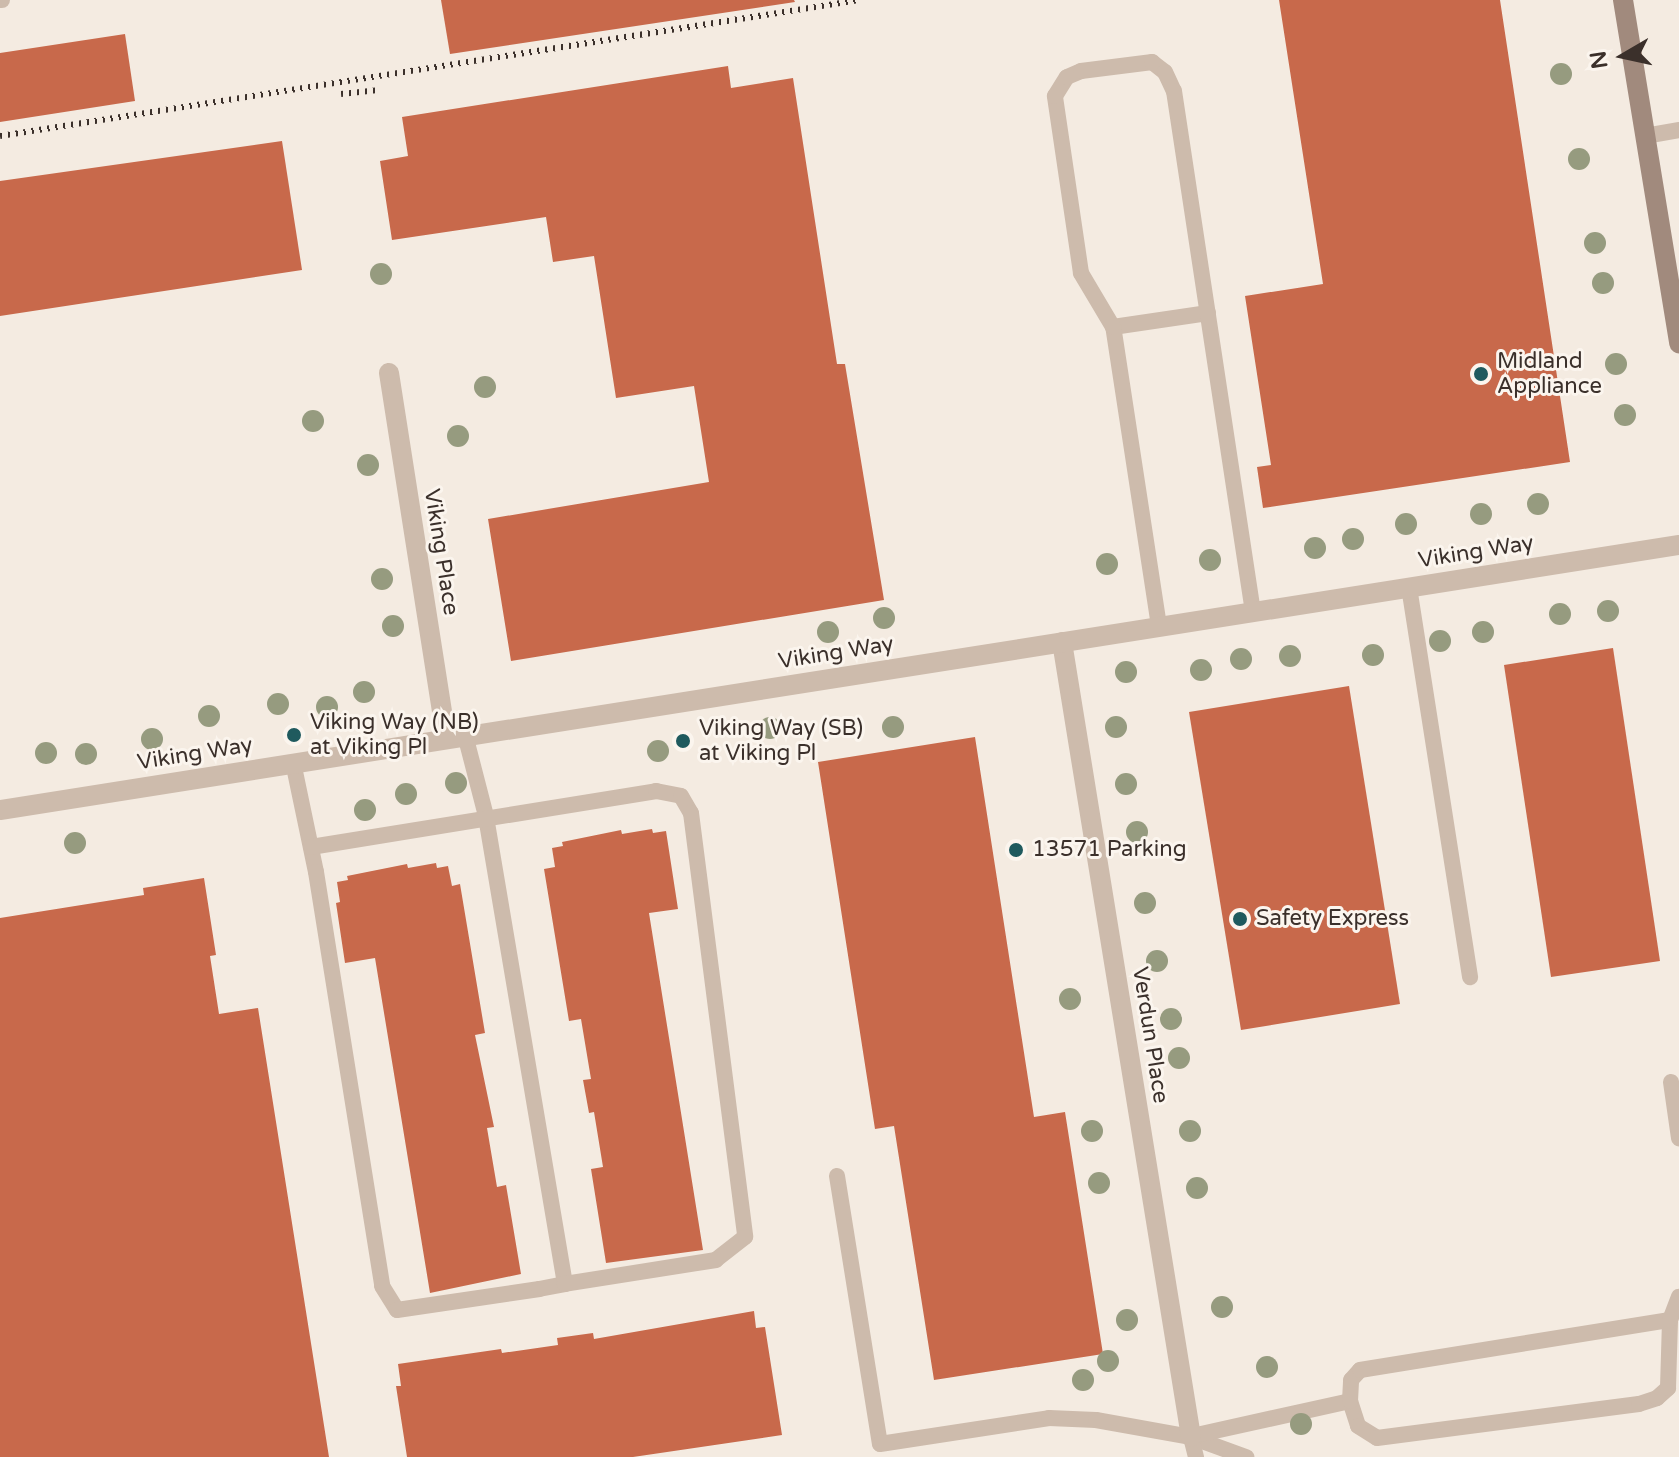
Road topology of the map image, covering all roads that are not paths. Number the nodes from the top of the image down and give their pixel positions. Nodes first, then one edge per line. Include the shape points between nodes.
1 (1623, 0) edge
2 (1679, 130) edge
3 (1645, 136) junction
4 (1208, 313) junction
5 (1113, 327) junction
6 (1679, 343) edge
7 (389, 373) dead end
8 (1679, 545) edge
9 (1409, 587) junction
10 (1253, 612) junction
11 (1159, 626) junction
12 (1062, 642) junction
13 (456, 737) junction
14 (293, 762) junction
15 (0, 810) edge
16 (486, 816) junction
17 (311, 847) junction
18 (1470, 977) dead end
19 (1671, 1082) dead end
20 (1679, 1138) edge
21 (837, 1176) dead end
22 (565, 1284) junction
23 (1679, 1297) edge
24 (1670, 1320) junction
25 (1350, 1401) junction
26 (1188, 1447) edge
27 (1196, 1457) edge
28 (1246, 1457) edge

1 - 3 main road
2 - 3 lane
3 - 6 main road
4 - 5 lane
4 - 5 lane via 1174,91 1165,72 1152,62 1081,71 1067,77 1055,96 1081,273
4 - 10 lane
5 - 11 lane
7 - 13 street, Viking Place
8 - 9 street, Viking Way
9 - 10 street, Viking Way
9 - 18 lane
10 - 11 street, Viking Way
11 - 12 street, Viking Way
12 - 13 street, Viking Way
12 - 26 street, Verdun Place
13 - 14 street, Viking Way
13 - 16 lane
14 - 15 street, Viking Way
14 - 17 lane
16 - 17 lane
16 - 22 lane
16 - 22 lane via 656,791 681,796 691,813 745,1237 716,1260
17 - 22 lane via 382,1286 397,1310
19 - 20 lane
21 - 26 lane via 880,1444 1049,1418 1096,1420
23 - 24 lane
24 - 25 lane via 1360,1370 1351,1380
24 - 25 lane via 1668,1388 1639,1404 1377,1438 1358,1426
25 - 26 lane
26 - 27 lane
26 - 28 lane

